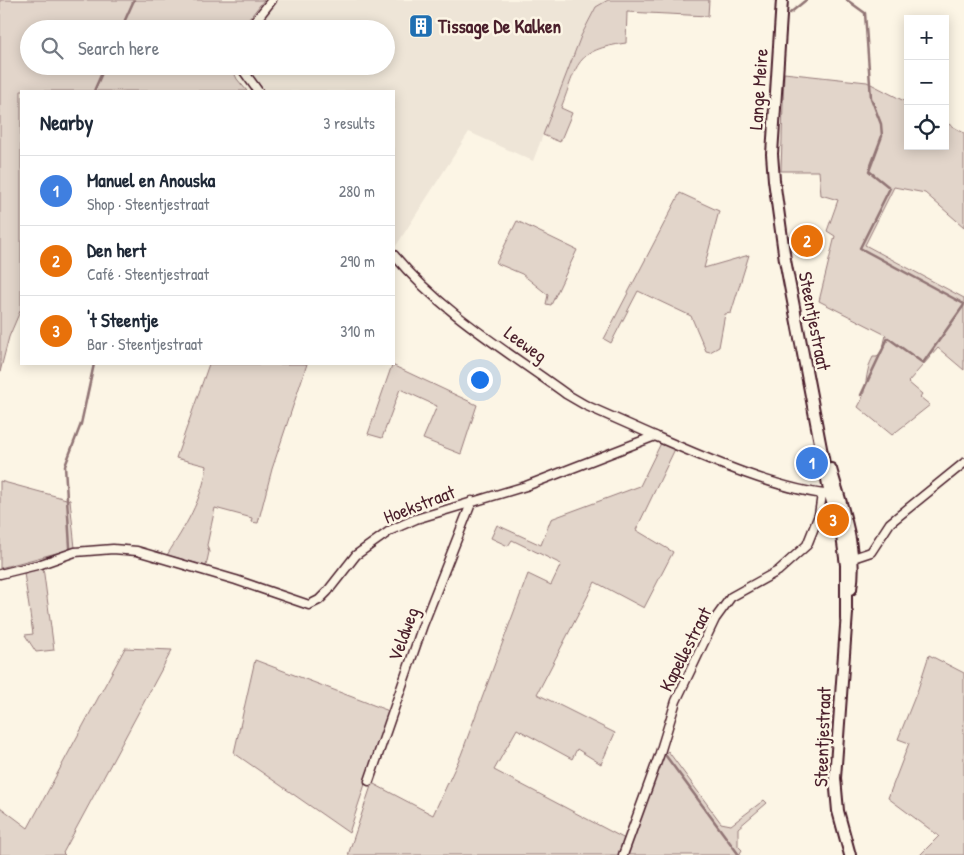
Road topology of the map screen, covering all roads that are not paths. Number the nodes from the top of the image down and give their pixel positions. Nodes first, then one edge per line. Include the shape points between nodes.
1 (272, 0) edge
2 (782, 0) edge
3 (256, 20) edge
4 (246, 75) edge
5 (257, 90) edge
6 (774, 180) joint
7 (395, 256) edge
8 (655, 436) junction
9 (964, 463) edge
10 (830, 495) junction
11 (472, 501) junction
12 (850, 559) junction
13 (0, 574) edge
14 (369, 781) dead end
15 (622, 855) edge
16 (850, 855) edge

1 - 3 street
2 - 6 street, Lange Meire via 772,154
4 - 5 street
6 - 10 street, Steentjestraat via 785,260
7 - 8 street, Leeweg via 441,304 566,394
8 - 10 street via 749,474
8 - 11 street, Hoekstraat via 526,486
9 - 12 street via 890,523 871,552
10 - 12 street, Steentjestraat
10 - 15 street, Kapellestraat via 807,545 778,571 732,597 716,619 676,701
11 - 13 street, Hoekstraat via 391,530 356,555 327,592 309,605 137,551 75,552
11 - 14 street, Veldweg via 423,625
12 - 16 street, Steentjestraat via 835,778 838,811

